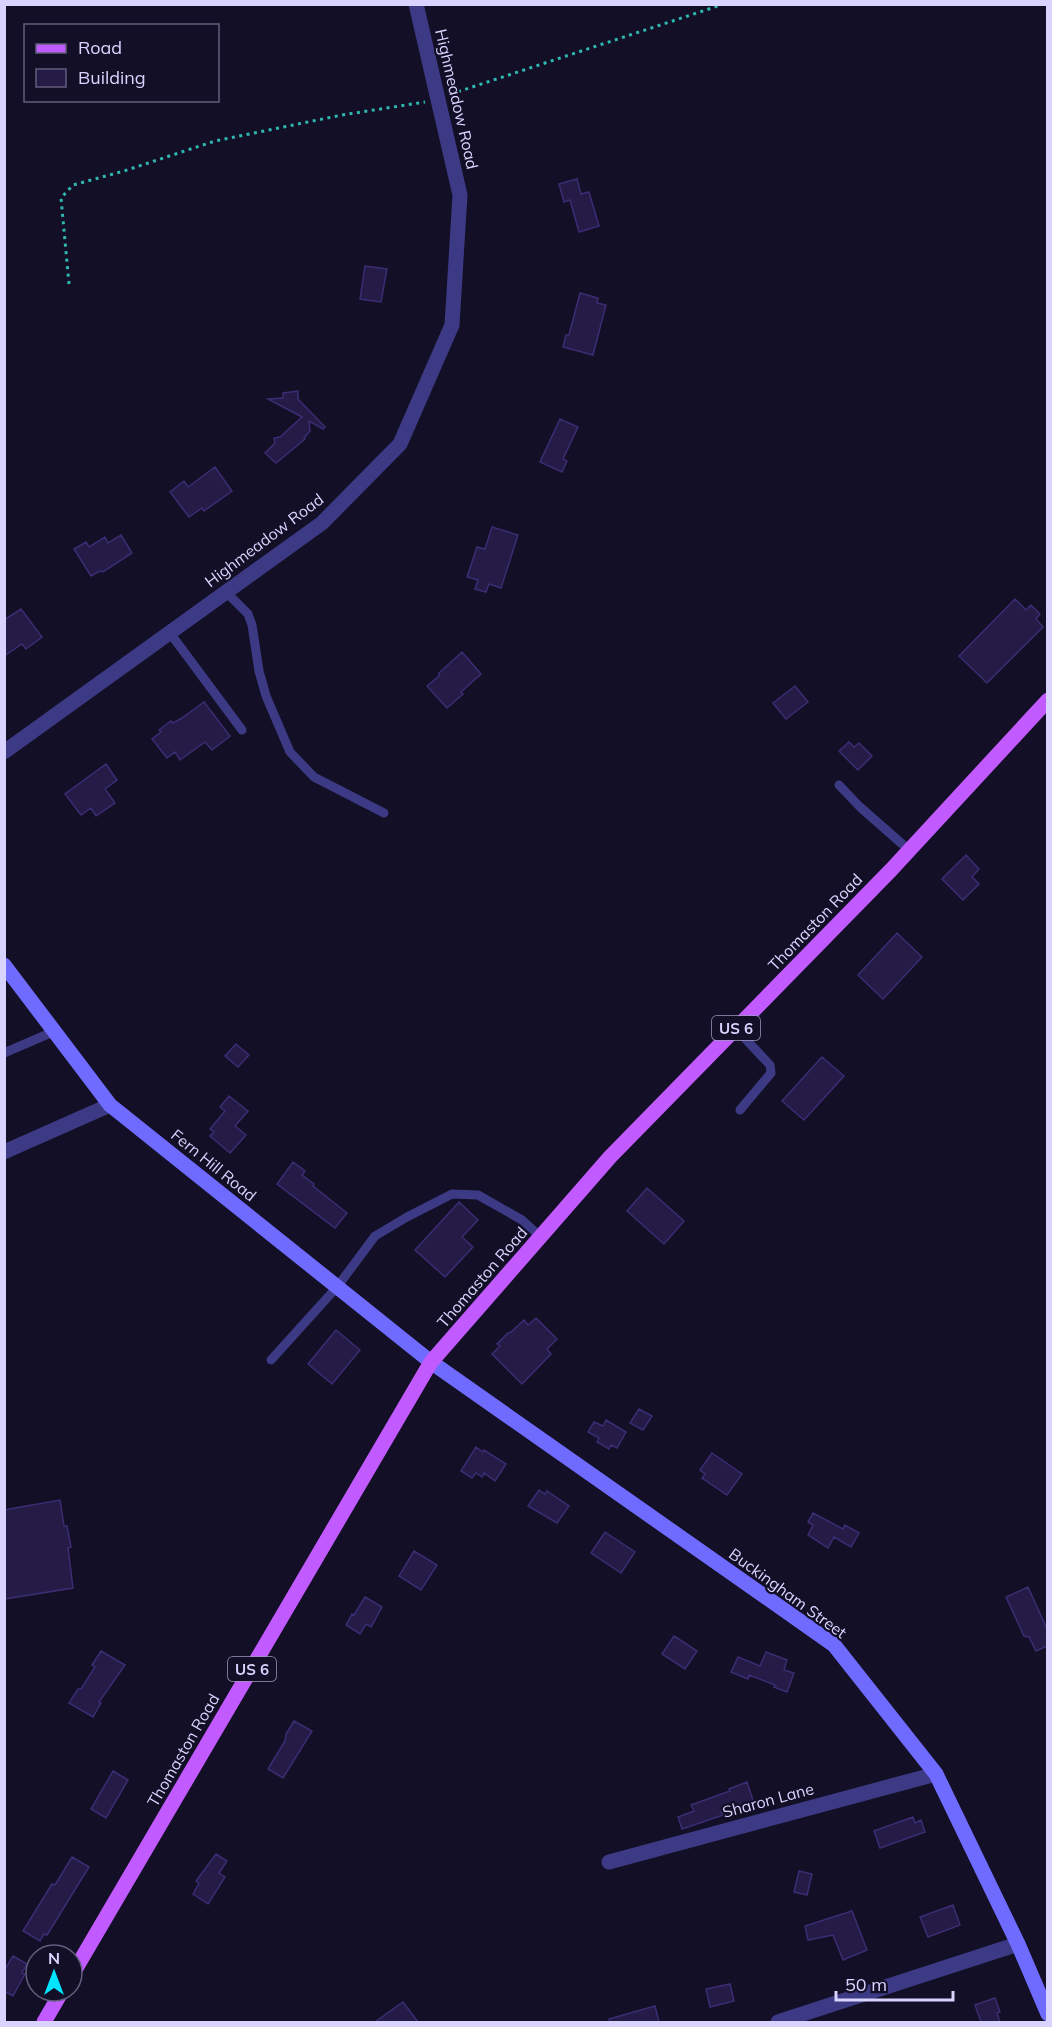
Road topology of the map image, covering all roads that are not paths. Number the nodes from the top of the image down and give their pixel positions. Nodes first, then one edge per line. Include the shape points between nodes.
1 (416, 4) edge
2 (226, 592) junction
3 (170, 633) junction
4 (1047, 700) edge
5 (242, 730) dead end
6 (4, 752) edge
7 (839, 785) dead end
8 (384, 813) dead end
9 (909, 850) junction
10 (4, 965) edge
11 (736, 1029) junction
12 (55, 1031) junction
13 (4, 1053) edge
14 (110, 1105) junction
15 (740, 1110) dead end
16 (4, 1152) edge
17 (541, 1237) junction
18 (337, 1287) junction
19 (271, 1360) dead end
20 (431, 1362) junction
21 (936, 1774) junction
22 (609, 1862) dead end
23 (1018, 1944) junction
24 (84, 1954) edge
25 (55, 2003) edge
26 (1047, 2014) edge
27 (44, 2022) edge
28 (778, 2022) edge

1 - 2 street, Highmeadow Road via 460,195 452,325 400,444 322,523
2 - 3 street, Highmeadow Road
2 - 8 lane via 248,614 266,696 290,753 314,777
3 - 5 lane
3 - 6 street, Highmeadow Road
4 - 9 main road, Thomaston Road / US 6
7 - 9 lane
9 - 11 main road, Thomaston Road / US 6
10 - 12 main road, Fern Hill Road
11 - 15 lane via 770,1065 771,1073
11 - 17 main road, Thomaston Road / US 6 via 610,1157
12 - 13 lane
12 - 14 main road, Fern Hill Road
14 - 16 street
14 - 18 main road, Fern Hill Road
17 - 18 lane via 522,1220 478,1195 452,1194 375,1236
17 - 20 main road, Thomaston Road / US 6
18 - 19 lane
18 - 20 main road, Fern Hill Road
20 - 21 main road, Buckingham Street via 834,1645
20 - 24 main road, Thomaston Road / US 6
21 - 22 street, Sharon Lane
21 - 23 main road, Buckingham Street
23 - 26 main road, Buckingham Street
23 - 28 street
25 - 27 main road

